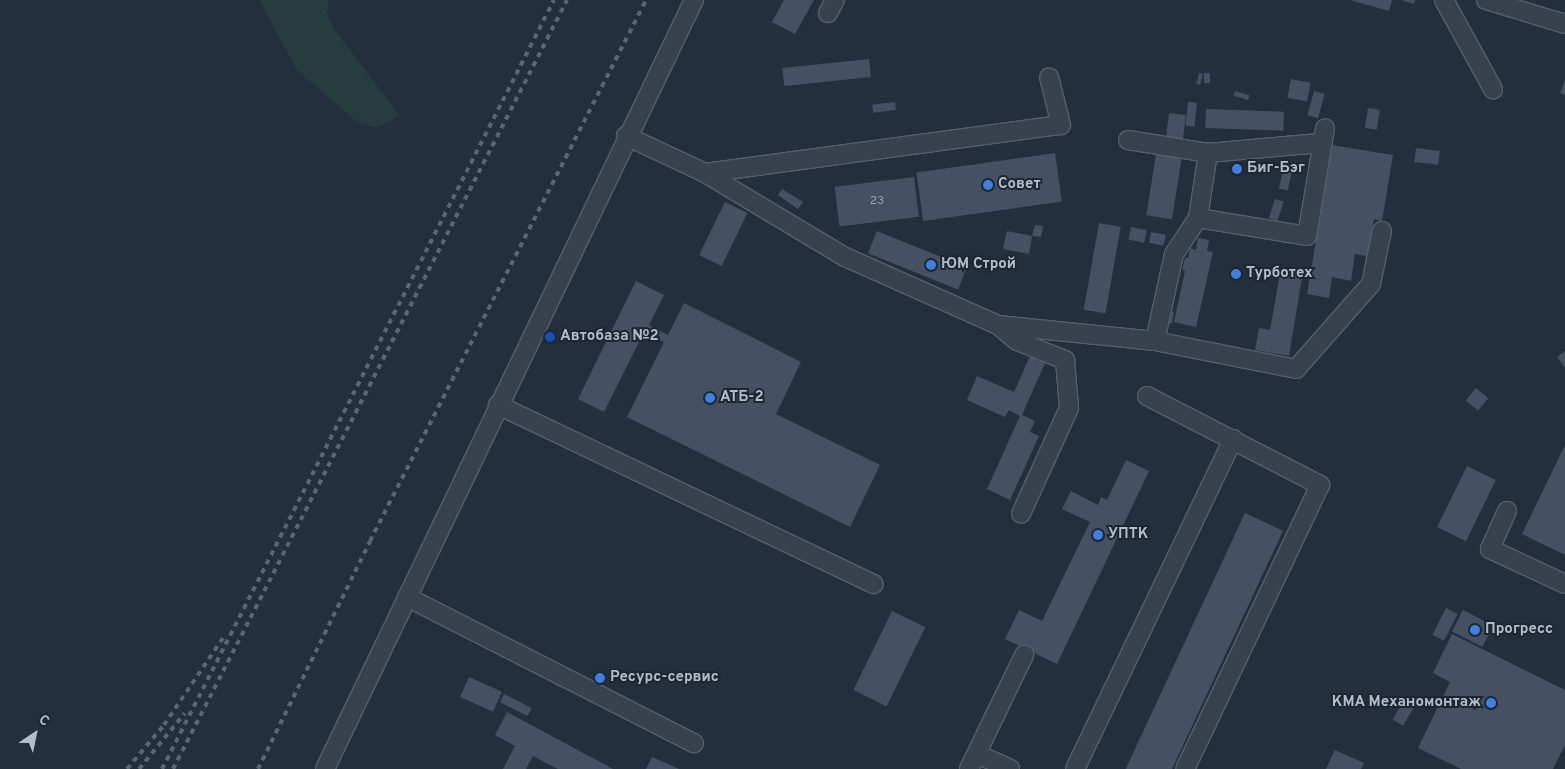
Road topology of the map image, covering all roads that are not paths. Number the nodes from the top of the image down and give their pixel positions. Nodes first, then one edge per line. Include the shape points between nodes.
1 (694, 0) edge
2 (1444, 0) edge
3 (1486, 0) edge
4 (1565, 24) edge
5 (1049, 77) dead end
6 (1493, 89) dead end
7 (626, 136) junction
8 (1128, 140) dead end
9 (1208, 153) junction
10 (705, 173) junction
11 (1198, 218) junction
12 (1382, 231) dead end
13 (998, 325) junction
14 (1155, 341) junction
15 (1147, 396) dead end
16 (498, 405) junction
17 (1233, 440) junction
18 (1507, 510) dead end
19 (1021, 514) dead end
20 (873, 584) dead end
21 (1565, 584) edge
22 (407, 598) junction
23 (1024, 655) dead end
24 (694, 743) dead end
25 (973, 761) edge
26 (325, 769) edge
27 (1010, 769) edge
28 (1074, 769) edge
29 (1185, 769) edge

1 - 7 street
2 - 6 street
3 - 4 street
5 - 10 street via 1061,125
7 - 10 street
7 - 16 street
8 - 9 street
9 - 11 street
9 - 11 street via 1323,136 1307,236
10 - 13 street via 845,257
11 - 14 street via 1174,254
12 - 14 street via 1371,284 1296,369
13 - 14 street
13 - 19 street via 1016,341 1065,360 1070,408
15 - 17 street
16 - 20 street
16 - 22 street
17 - 28 street
17 - 29 street via 1320,485
18 - 21 street via 1490,549
22 - 24 street
22 - 26 street
23 - 25 street
25 - 27 street

